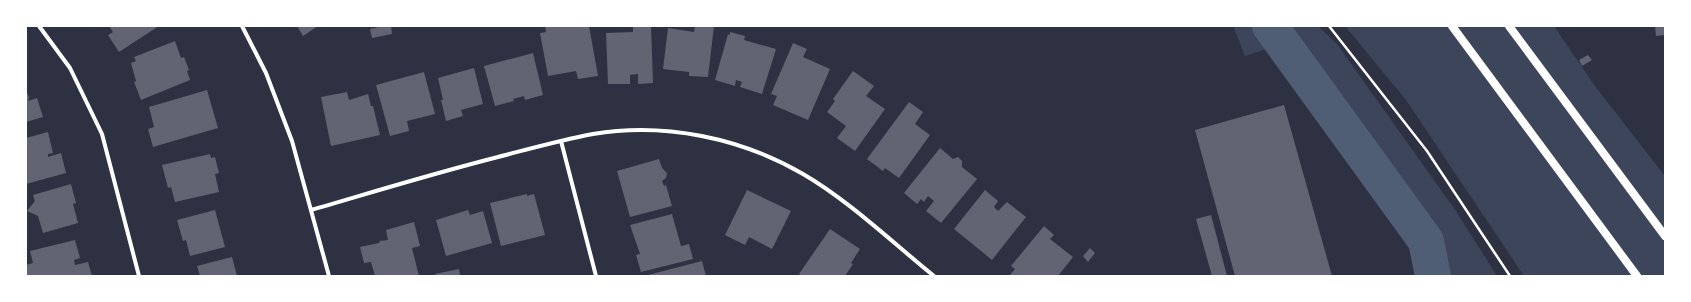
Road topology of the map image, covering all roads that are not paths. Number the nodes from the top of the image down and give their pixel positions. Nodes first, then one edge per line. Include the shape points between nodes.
1 (39, 26) edge
2 (242, 26) edge
3 (1452, 26) edge
4 (1509, 26) edge
5 (562, 140) junction
6 (312, 210) junction
7 (1665, 236) edge
8 (932, 275) edge
9 (139, 276) edge
10 (329, 276) edge
11 (596, 276) edge
12 (1637, 276) edge

1 - 9 street via 70,68 102,134
2 - 6 street via 266,73 292,141
3 - 12 main road
4 - 7 main road
5 - 6 street
5 - 8 street via 602,133 667,131 703,136 738,145 804,174 833,194
5 - 11 street
6 - 10 street

